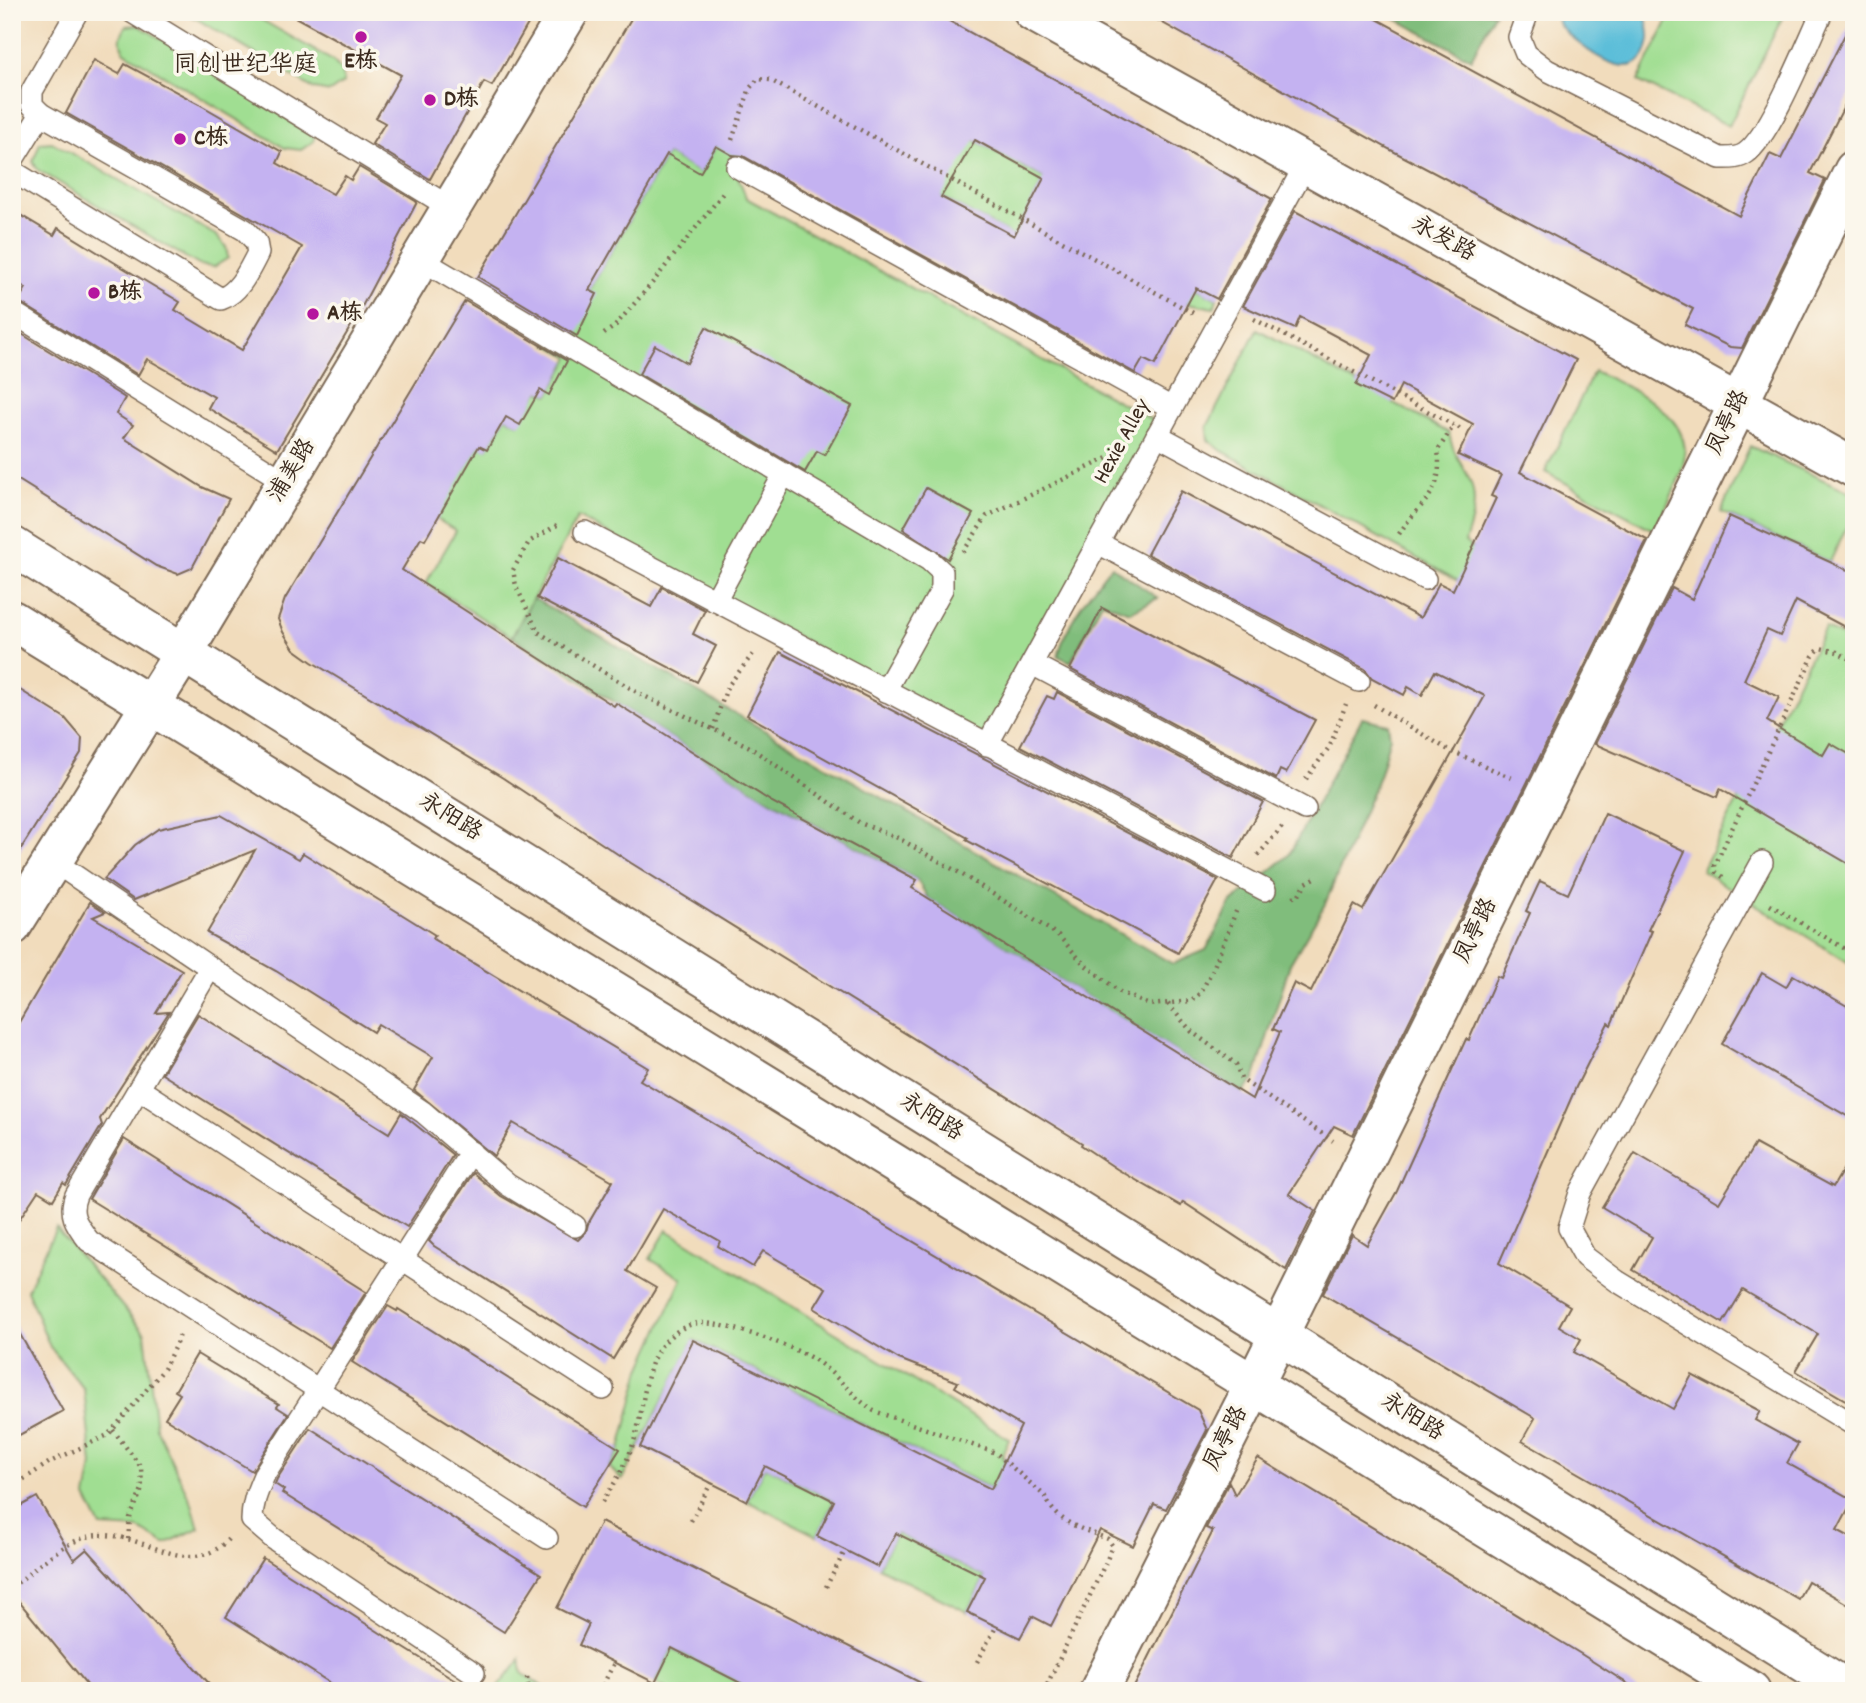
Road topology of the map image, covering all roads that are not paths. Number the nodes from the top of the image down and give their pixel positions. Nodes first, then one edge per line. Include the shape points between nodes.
1 (77, 12) edge
2 (132, 12) edge
3 (569, 12) edge
4 (1032, 12) edge
5 (1528, 12) edge
6 (1822, 12) edge
7 (41, 114) junction
8 (12, 161) edge
9 (1306, 163) junction
10 (733, 165) road end
11 (1854, 170) edge
12 (12, 172) edge
13 (451, 208) junction
14 (420, 259) junction
15 (12, 312) edge
16 (1738, 404) junction
17 (1172, 408) junction
18 (1157, 435) junction
19 (1854, 468) edge
20 (784, 474) junction
21 (286, 482) junction
22 (589, 534) road end
23 (1098, 543) junction
24 (12, 546) edge
25 (1425, 579) dead end
26 (715, 601) junction
27 (12, 620) edge
28 (184, 652) junction
29 (1032, 664) junction
30 (1354, 689) road end
31 (885, 691) junction
32 (150, 706) junction
33 (987, 746) junction
34 (1299, 806) road end
35 (53, 861) junction
36 (1762, 862) dead end
37 (1256, 885) road end
38 (12, 926) edge
39 (210, 968) junction
40 (139, 1089) junction
41 (471, 1152) junction
42 (575, 1226) dead end
43 (402, 1259) junction
44 (1278, 1335) junction
45 (1254, 1385) junction
46 (318, 1390) junction
47 (603, 1390) dead end
48 (1854, 1425) edge
49 (547, 1538) dead end
50 (474, 1673) dead end
51 (1099, 1691) edge
52 (1751, 1691) edge
53 (1850, 1691) edge

1 - 7 lane via 32,91 32,106
2 - 13 lane
3 - 13 street, 浦美路
4 - 9 street, 永发路
5 - 6 lane via 1519,37 1526,54 1547,70 1720,158 1747,153 1771,120
7 - 8 lane
7 - 12 lane via 245,230 256,242 258,253 240,284 221,299
9 - 16 street, 永发路
9 - 17 lane, Hexie Alley
10 - 17 lane
11 - 16 street, 凤亭路
13 - 14 street, 浦美路
14 - 20 lane
14 - 21 street, 浦美路
15 - 21 lane
16 - 19 street, 永发路
16 - 44 street, 凤亭路
17 - 18 lane, Hexie Alley
18 - 23 lane, Hexie Alley
18 - 25 lane
20 - 26 lane
20 - 31 lane via 942,572 942,589
21 - 28 street, 浦美路
22 - 26 lane
23 - 29 lane, Hexie Alley
23 - 30 lane
24 - 28 street, 永阳路
26 - 31 lane
27 - 32 street
28 - 32 street, 浦美路
28 - 44 street, 永阳路
29 - 33 lane, Hexie Alley
29 - 34 lane
31 - 33 lane
32 - 35 street, 浦美路
32 - 45 street
33 - 37 lane
35 - 38 street, 浦美路
35 - 39 lane
36 - 48 lane via 1580,1193 1569,1228 1586,1257 1617,1281
39 - 40 lane
39 - 41 lane via 423,1112
40 - 43 lane
40 - 46 lane via 76,1195 74,1222 89,1241
41 - 42 lane via 508,1185
41 - 43 lane
43 - 46 lane
43 - 47 lane
44 - 45 street, 凤亭路
44 - 53 street, 永阳路
45 - 51 street, 凤亭路
45 - 52 street
46 - 49 lane
46 - 50 lane via 265,1473 253,1501 253,1520 274,1539

